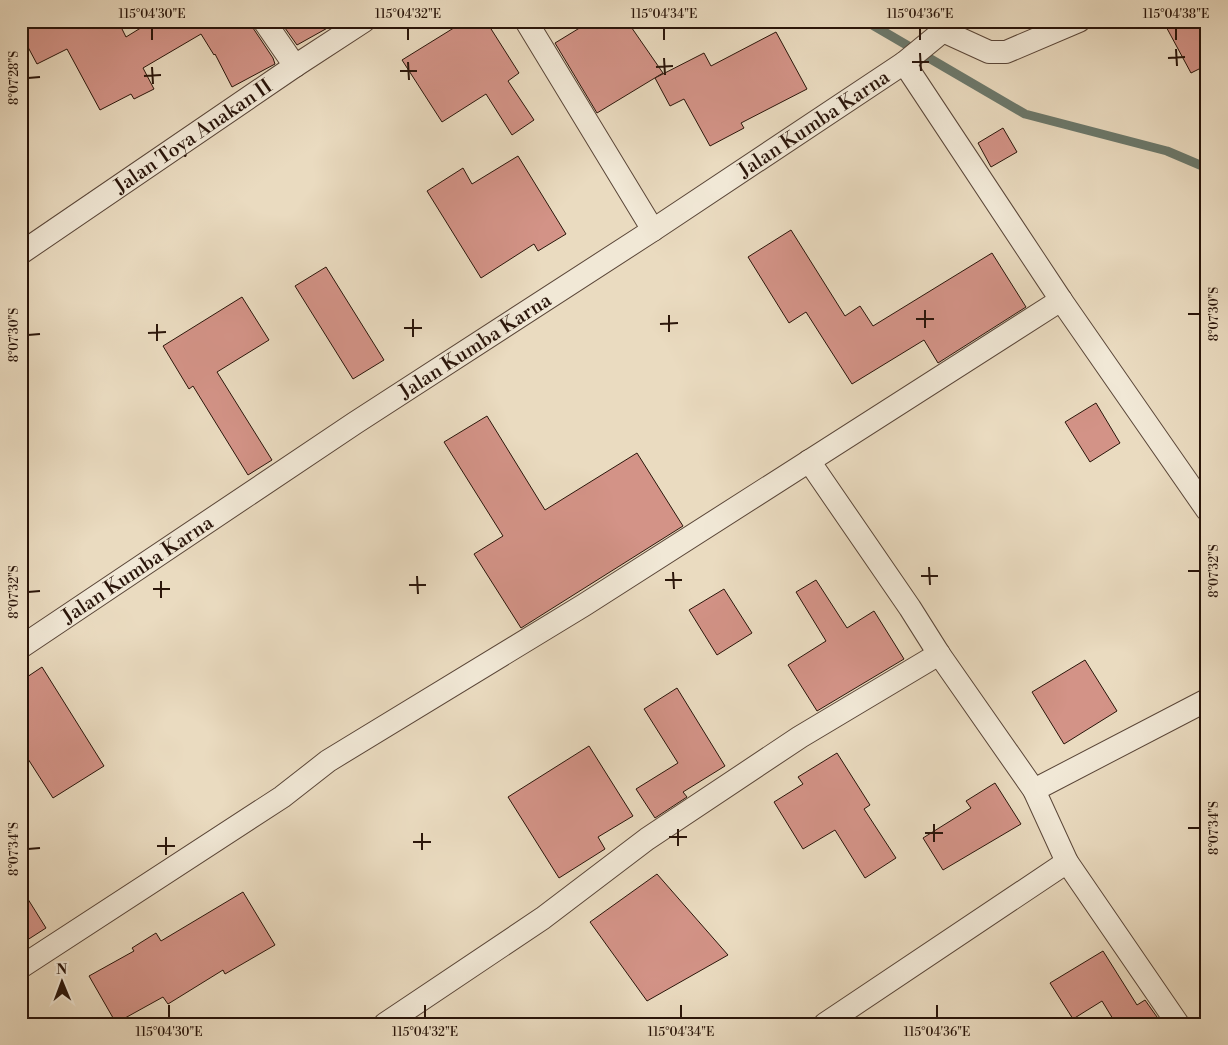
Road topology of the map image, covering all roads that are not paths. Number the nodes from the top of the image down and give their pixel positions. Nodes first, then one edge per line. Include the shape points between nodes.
1 (264, 21) edge
2 (364, 21) edge
3 (526, 21) edge
4 (1079, 21) edge
5 (937, 32) edge
6 (905, 61) junction
7 (295, 66) junction
8 (653, 230) junction
9 (21, 253) edge
10 (1061, 300) junction
11 (809, 461) junction
12 (1207, 510) edge
13 (21, 647) edge
14 (939, 654) junction
15 (1207, 700) edge
16 (1034, 790) junction
17 (1067, 862) junction
18 (21, 967) edge
19 (385, 1024) edge
20 (825, 1024) edge
21 (1178, 1024) edge

1 - 7 street
2 - 7 street, Jalan Toya Anakan II
3 - 8 street
4 - 5 street via 1006,52 996,53
5 - 6 street, Jalan Kumba Karna
6 - 8 street, Jalan Kumba Karna
6 - 10 street
7 - 9 street, Jalan Toya Anakan II
8 - 13 street, Jalan Kumba Karna via 355,423
10 - 11 street
10 - 12 street
11 - 14 street
11 - 18 street via 584,605 328,761 282,797
14 - 16 street
14 - 19 street via 800,737 647,839 543,918
15 - 16 street
16 - 17 street
17 - 20 street
17 - 21 street

